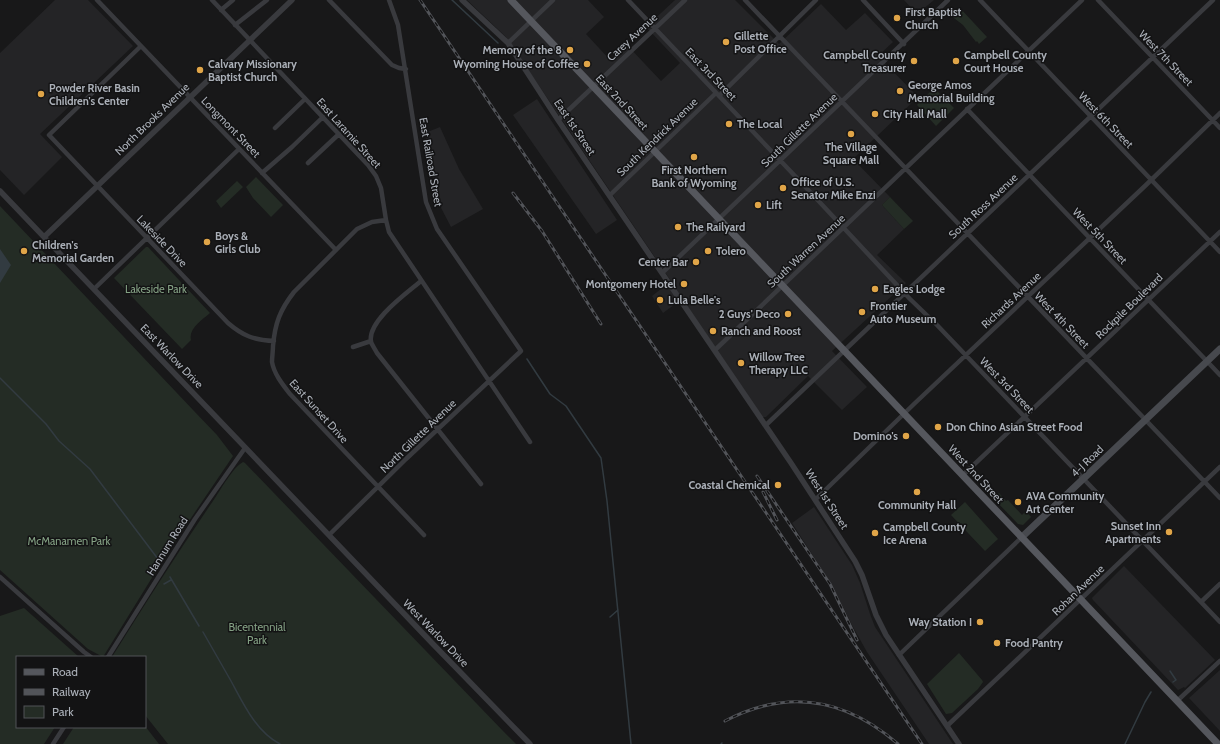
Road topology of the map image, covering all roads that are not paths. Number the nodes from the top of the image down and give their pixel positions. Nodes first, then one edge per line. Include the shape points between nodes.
1 (97, 0) edge
2 (212, 0) edge
3 (233, 0) edge
4 (267, 0) edge
5 (292, 0) edge
6 (329, 0) edge
7 (389, 0) edge
8 (462, 0) edge
9 (511, 0) edge
10 (553, 0) edge
11 (628, 0) edge
12 (685, 0) edge
13 (745, 0) edge
14 (816, 0) edge
15 (863, 0) edge
16 (948, 0) edge
17 (980, 0) edge
18 (1082, 0) edge
19 (1098, 0) edge
20 (1212, 0) edge
21 (221, 10) junction
22 (531, 21) junction
23 (235, 24) junction
24 (655, 28) junction
25 (780, 36) junction
26 (250, 40) junction
27 (508, 43) junction
28 (904, 44) junction
29 (141, 46) junction
30 (1028, 51) junction
31 (1153, 57) junction
32 (406, 69) junction
33 (593, 86) junction
34 (718, 94) junction
35 (190, 97) junction
36 (306, 99) junction
37 (842, 101) junction
38 (967, 109) junction
39 (1220, 114) edge
40 (1090, 116) junction
41 (323, 117) junction
42 (558, 120) junction
43 (1213, 120) junction
44 (275, 128) dead end
45 (1220, 128) edge
46 (339, 134) junction
47 (239, 149) junction
48 (655, 152) junction
49 (780, 160) junction
50 (308, 163) dead end
51 (906, 168) junction
52 (262, 173) junction
53 (1029, 174) junction
54 (1151, 180) junction
55 (97, 186) junction
56 (0, 191) edge
57 (610, 195) junction
58 (718, 219) junction
59 (386, 220) junction
60 (844, 228) junction
61 (1220, 232) edge
62 (967, 233) junction
63 (44, 237) junction
64 (147, 238) junction
65 (1090, 238) junction
66 (1210, 241) junction
67 (336, 250) junction
68 (1220, 252) edge
69 (662, 273) junction
70 (421, 281) junction
71 (782, 285) junction
72 (94, 289) junction
73 (904, 292) junction
74 (1028, 296) junction
75 (1148, 300) junction
76 (274, 340) junction
77 (371, 341) junction
78 (353, 347) dead end
79 (1220, 349) edge
80 (715, 350) junction
81 (521, 351) joint
82 (844, 351) junction
83 (966, 355) junction
84 (1087, 358) junction
85 (1207, 362) junction
86 (1220, 375) edge
87 (489, 381) junction
88 (905, 414) junction
89 (1025, 417) junction
90 (1145, 420) junction
91 (766, 425) junction
92 (437, 430) junction
93 (530, 442) dead end
94 (245, 448) junction
95 (1220, 467) edge
96 (963, 475) junction
97 (1084, 479) junction
98 (1204, 482) junction
99 (480, 484) dead end
100 (378, 487) junction
101 (1220, 498) edge
102 (816, 499) junction
103 (329, 535) junction
104 (424, 535) dead end
105 (1022, 537) junction
106 (1142, 541) junction
107 (0, 577) edge
108 (1220, 584) edge
109 (1081, 600) junction
110 (1201, 602) junction
111 (1220, 622) edge
112 (899, 655) junction
113 (90, 656) edge
114 (109, 656) edge
115 (1220, 661) edge
116 (1177, 701) junction
117 (948, 726) junction
118 (63, 728) edge
119 (53, 744) edge
120 (530, 744) edge
121 (959, 744) edge
122 (1218, 744) edge

1 - 29 street, Longmont Street
2 - 21 street, East Laramie Street
3 - 21 street
4 - 23 street
5 - 26 street, North Brooks Avenue
6 - 32 street via 392,65
7 - 32 street, East Railroad Street via 398,25
8 - 27 street, East 1st Street
9 - 22 main road, East 2nd Street
10 - 22 street
11 - 24 street, East 3rd Street
12 - 24 street, Carey Avenue
13 - 25 street, West 4th Street
14 - 25 street, South Kendrick Avenue
15 - 28 street
16 - 28 street, South Gillette Avenue
17 - 30 street, West 6th Street
18 - 30 street, South Warren Avenue
19 - 31 street, West 7th Street
20 - 31 street, South Ross Avenue
21 - 23 street, East Laramie Street
22 - 27 street
22 - 33 main road, East 2nd Street
23 - 26 street, East Laramie Street
24 - 33 street, Carey Avenue
24 - 34 street, East 3rd Street
25 - 34 street, South Kendrick Avenue
25 - 37 street, West 4th Street
26 - 35 street, North Brooks Avenue
26 - 36 street, East Laramie Street
27 - 42 street, East 1st Street
28 - 37 street, South Gillette Avenue
29 - 35 street, Longmont Street
29 - 55 street, Lakeside Drive via 49,135
30 - 38 street, South Warren Avenue
30 - 40 street, West 6th Street
31 - 40 street, South Ross Avenue
31 - 43 street, West 7th Street
32 - 81 street, East Railroad Street via 426,202 437,229
33 - 42 street, Carey Avenue
33 - 48 main road, East 2nd Street
34 - 48 street, South Kendrick Avenue
34 - 49 street, East 3rd Street
35 - 47 street, Longmont Street
35 - 55 street, North Brooks Avenue
36 - 41 street, East Laramie Street
36 - 44 street
37 - 49 street, South Gillette Avenue
37 - 51 street, West 4th Street
38 - 51 street, South Warren Avenue
38 - 53 street, West 5th Street
39 - 43 street, Richards Avenue
40 - 53 street, South Ross Avenue
40 - 54 street, West 6th Street
41 - 46 street, East Laramie Street
41 - 52 street
42 - 57 street, East 1st Street
43 - 45 street, West 7th Street
43 - 54 street, Richards Avenue
46 - 50 street
46 - 59 street, East Laramie Street via 376,176 381,188
47 - 52 street, Longmont Street
47 - 64 street
48 - 57 street, South Kendrick Avenue
48 - 58 main road, East 2nd Street
49 - 58 street, South Gillette Avenue
49 - 60 street, West 3rd Street
51 - 60 street, South Warren Avenue
51 - 62 street, West 4th Street
52 - 67 street, Longmont Street
53 - 62 street, South Ross Avenue
53 - 65 street, West 5th Street
54 - 65 street, Richards Avenue
54 - 66 street, West 6th Street
55 - 63 street, North Brooks Avenue
55 - 64 street, Lakeside Drive
56 - 63 street, East Warlow Drive
57 - 69 street, East 1st Street
58 - 69 street, South Gillette Avenue
58 - 71 main road, West 2nd Street
59 - 67 street, East Sunset Drive via 372,222 357,229
59 - 70 street, East Laramie Street via 390,232
60 - 71 street, South Warren Avenue
60 - 73 street, West 3rd Street
61 - 66 street, Rockpile Boulevard
62 - 73 street, South Ross Avenue
62 - 74 street, West 4th Street
63 - 72 street, East Warlow Drive
64 - 72 street
64 - 76 street, Lakeside Drive via 237,331 261,340
65 - 74 street, Richards Avenue
65 - 75 street, West 5th Street
66 - 68 street, West 6th Street
66 - 75 street, Rockpile Boulevard
67 - 76 street, East Sunset Drive via 285,303 278,316
69 - 80 street, West 1st Street
70 - 77 street via 379,318 372,329
70 - 87 street, East Laramie Street
71 - 80 street, South Warren Avenue
71 - 82 main road, West 2nd Street
72 - 94 street, East Warlow Drive
73 - 82 street, South Ross Avenue
73 - 83 street, West 3rd Street
74 - 83 street, Richards Avenue
74 - 84 street, West 4th Street
75 - 84 street, Rockpile Boulevard
75 - 85 street, West 5th Street
76 - 100 street, East Sunset Drive via 272,362 278,378
77 - 78 street
77 - 92 street via 377,353
79 - 85 main road, 4-J Road
80 - 91 street, West 1st Street
81 - 87 street, North Gillette Avenue
82 - 88 main road, West 2nd Street
82 - 91 street, South Ross Avenue
83 - 88 street, Richards Avenue
83 - 89 street, West 3rd Street
84 - 89 street, Rockpile Boulevard
84 - 90 street, West 4th Street
85 - 86 street, West 5th Street
85 - 90 main road, 4-J Road
87 - 92 street, North Gillette Avenue
87 - 93 street, East Laramie Street
88 - 96 main road, West 2nd Street
88 - 102 street, Richards Avenue
89 - 96 street, Rockpile Boulevard
89 - 97 street, West 3rd Street
90 - 97 main road, 4-J Road
90 - 98 street, West 4th Street
91 - 102 street, West 1st Street
92 - 99 street
92 - 100 street, North Gillette Avenue
94 - 103 street, East Warlow Drive
94 - 114 street, Hannum Road via 195,519
95 - 98 street, Rohan Avenue
96 - 105 main road, West 2nd Street
97 - 105 main road, 4-J Road
97 - 106 street, West 3rd Street
98 - 101 street, West 4th Street
98 - 106 street, Rohan Avenue
100 - 103 street, North Gillette Avenue
100 - 104 street, East Sunset Drive
102 - 112 street, West 1st Street via 855,561 881,626
103 - 120 street, West Warlow Drive
105 - 109 main road, West 2nd Street
105 - 112 street, 4-J Road
106 - 109 street, Rohan Avenue
106 - 110 street, West 3rd Street
107 - 113 street
108 - 110 street
109 - 116 main road, West 2nd Street
109 - 117 street, Rohan Avenue
110 - 111 street, West 3rd Street
112 - 117 street, West 1st Street
115 - 116 street
116 - 122 main road, West 2nd Street
117 - 121 street, West 1st Street
118 - 119 street

